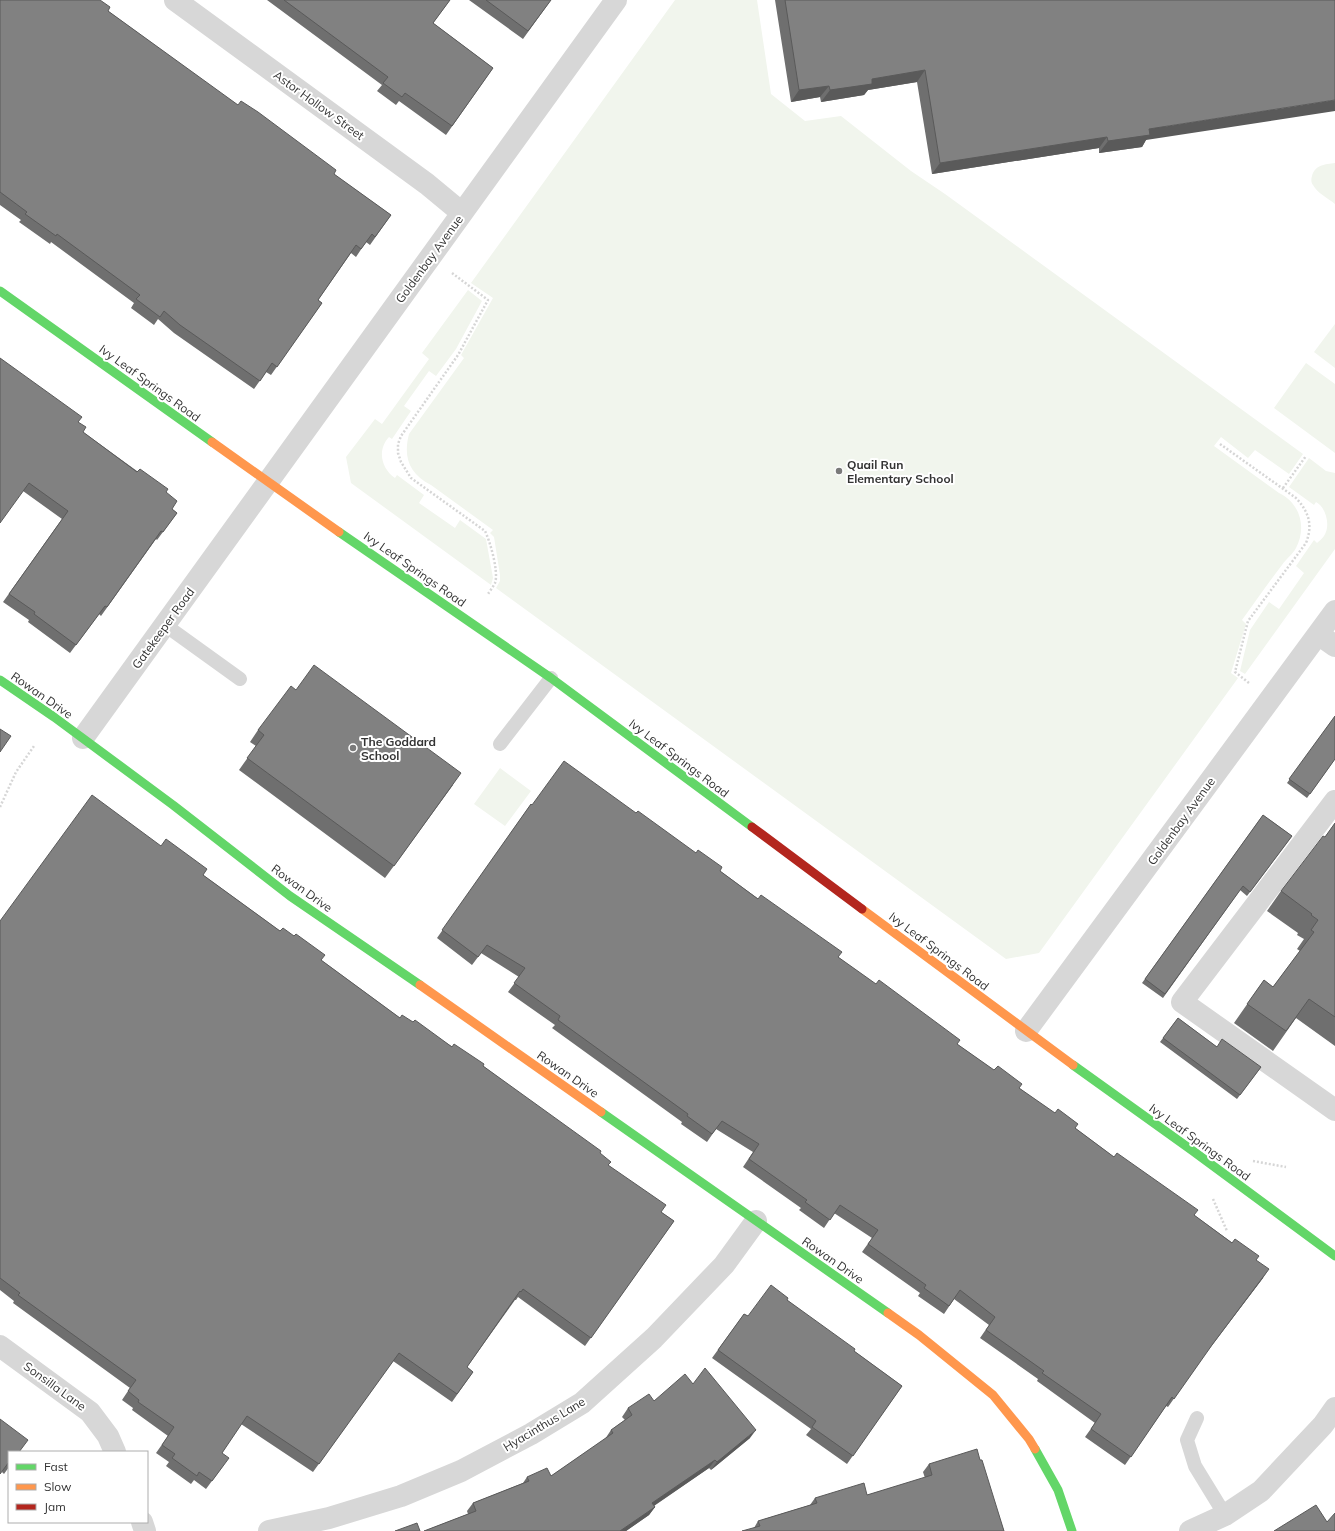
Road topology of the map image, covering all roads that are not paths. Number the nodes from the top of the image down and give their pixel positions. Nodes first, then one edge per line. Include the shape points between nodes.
1 (175, 0) edge
2 (616, 0) edge
3 (462, 213) junction
4 (0, 291) edge
5 (268, 482) junction
6 (242, 518) joint
7 (1335, 610) edge
8 (165, 625) junction
9 (1326, 640) edge
10 (551, 678) junction
11 (240, 679) dead end
12 (0, 680) edge
13 (83, 738) junction
14 (500, 744) dead end
15 (1335, 801) edge
16 (1026, 1031) junction
17 (1335, 1110) edge
18 (756, 1221) junction
19 (1335, 1256) edge
20 (0, 1346) edge
21 (1335, 1408) edge
22 (1196, 1418) dead end
23 (116, 1451) edge
24 (1225, 1515) junction
25 (270, 1531) edge
26 (1072, 1531) edge
27 (1190, 1531) edge

1 - 3 street, Astor Hollow Street via 427,184
2 - 3 street, Goldenbay Avenue
3 - 5 street, Goldenbay Avenue
4 - 5 street, Ivy Leaf Springs Road
5 - 6 street, Goldenbay Avenue
5 - 10 street, Ivy Leaf Springs Road
6 - 8 street, Gatekeeper Road
7 - 9 street, Goldenbay Avenue
8 - 11 lane
8 - 13 street, Gatekeeper Road
9 - 16 street, Goldenbay Avenue via 1270,699
10 - 14 lane
10 - 16 street, Ivy Leaf Springs Road
12 - 13 street, Rowan Drive
13 - 18 street, Rowan Drive via 290,896
15 - 17 street via 1182,1002
16 - 19 street, Ivy Leaf Springs Road
18 - 25 street, Hyacinthus Lane via 724,1265 654,1338 582,1403 526,1437 461,1470 401,1496 329,1518
18 - 26 street, Rowan Drive via 919,1335 993,1395 1029,1439 1058,1490
20 - 23 street, Sonsilla Lane via 90,1412
21 - 24 street via 1323,1425 1262,1490
22 - 24 lane via 1187,1440 1195,1466
24 - 27 street

